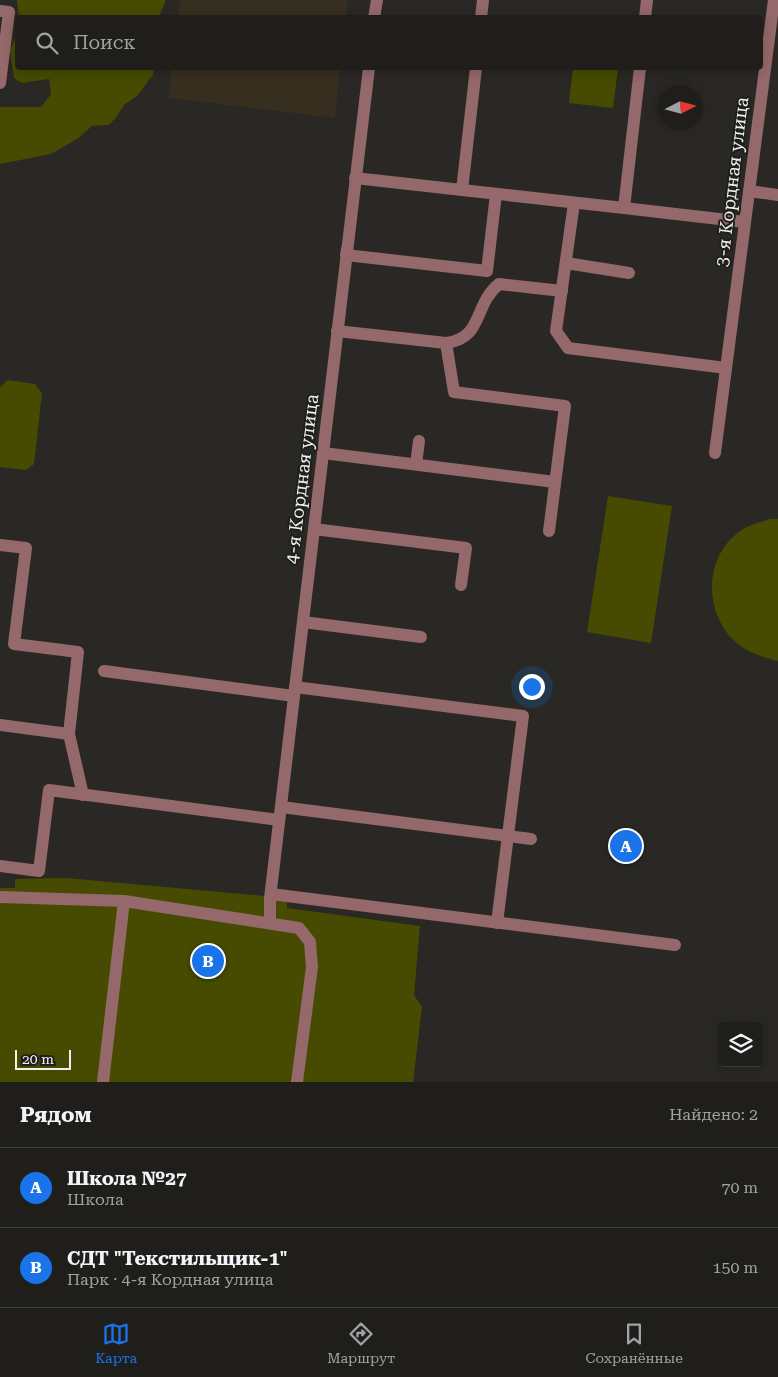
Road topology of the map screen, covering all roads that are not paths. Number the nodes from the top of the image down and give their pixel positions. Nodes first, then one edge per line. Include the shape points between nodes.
1 (376, 0) edge
2 (483, 0) edge
3 (647, 0) edge
4 (774, 0) edge
5 (0, 11) edge
6 (374, 15) edge
7 (481, 15) edge
8 (645, 15) edge
9 (368, 70) edge
10 (476, 70) edge
11 (640, 70) edge
12 (0, 83) edge
13 (356, 178) junction
14 (462, 190) junction
15 (749, 191) junction
16 (496, 194) junction
17 (778, 195) edge
18 (574, 203) junction
19 (624, 208) junction
20 (745, 222) junction
21 (347, 249) junction
22 (566, 263) junction
23 (629, 273) dead end
24 (562, 291) junction
25 (337, 332) junction
26 (446, 343) junction
27 (726, 368) junction
28 (419, 441) dead end
29 (323, 453) junction
30 (715, 453) dead end
31 (416, 464) junction
32 (555, 482) junction
33 (314, 529) junction
34 (549, 531) dead end
35 (0, 544) edge
36 (461, 585) dead end
37 (303, 622) junction
38 (421, 637) dead end
39 (104, 671) dead end
40 (294, 691) junction
41 (0, 725) edge
42 (68, 734) junction
43 (82, 795) junction
44 (280, 813) junction
45 (508, 836) junction
46 (531, 839) dead end
47 (0, 866) edge
48 (270, 894) junction
49 (0, 897) edge
50 (124, 901) junction
51 (497, 922) junction
52 (270, 923) junction
53 (675, 945) dead end
54 (103, 1082) edge
55 (297, 1082) edge

1 - 6 street
2 - 7 street
3 - 8 street
4 - 15 street, 3-я Кордная улица
5 - 12 street via 10,12
9 - 13 street, 4-я Кордная улица
10 - 14 street
11 - 19 street
13 - 14 street
13 - 21 street, 4-я Кордная улица
14 - 16 street
15 - 17 street
15 - 20 street, 3-я Кордная улица
16 - 18 street
16 - 21 street via 487,271 346,255
18 - 19 street
18 - 22 street
19 - 20 street
20 - 27 street, 3-я Кордная улица
21 - 25 street, 4-я Кордная улица
22 - 23 street
22 - 24 street
24 - 26 street via 499,284 489,292 469,334 458,341
24 - 27 street via 556,331 568,348
25 - 26 street
25 - 29 street, 4-я Кордная улица
26 - 32 street via 454,392 565,406
27 - 30 street, 3-я Кордная улица
28 - 31 street
29 - 31 street
29 - 33 street, 4-я Кордная улица
31 - 32 street
32 - 34 street
33 - 36 street via 466,548
33 - 37 street, 4-я Кордная улица
35 - 42 street via 26,548 14,644 78,652
37 - 38 street
37 - 40 street, 4-я Кордная улица
39 - 40 street
40 - 44 street, 4-я Кордная улица
40 - 45 street via 523,716
41 - 42 street
42 - 43 street
43 - 44 street
43 - 47 street via 49,790 39,871
44 - 45 street
44 - 48 street, 4-я Кордная улица
45 - 46 street
45 - 51 street
48 - 51 street
48 - 52 street, 4-я Кордная улица
49 - 50 street
50 - 52 street
50 - 54 street
51 - 53 street
52 - 55 street via 299,928 310,942 312,967

